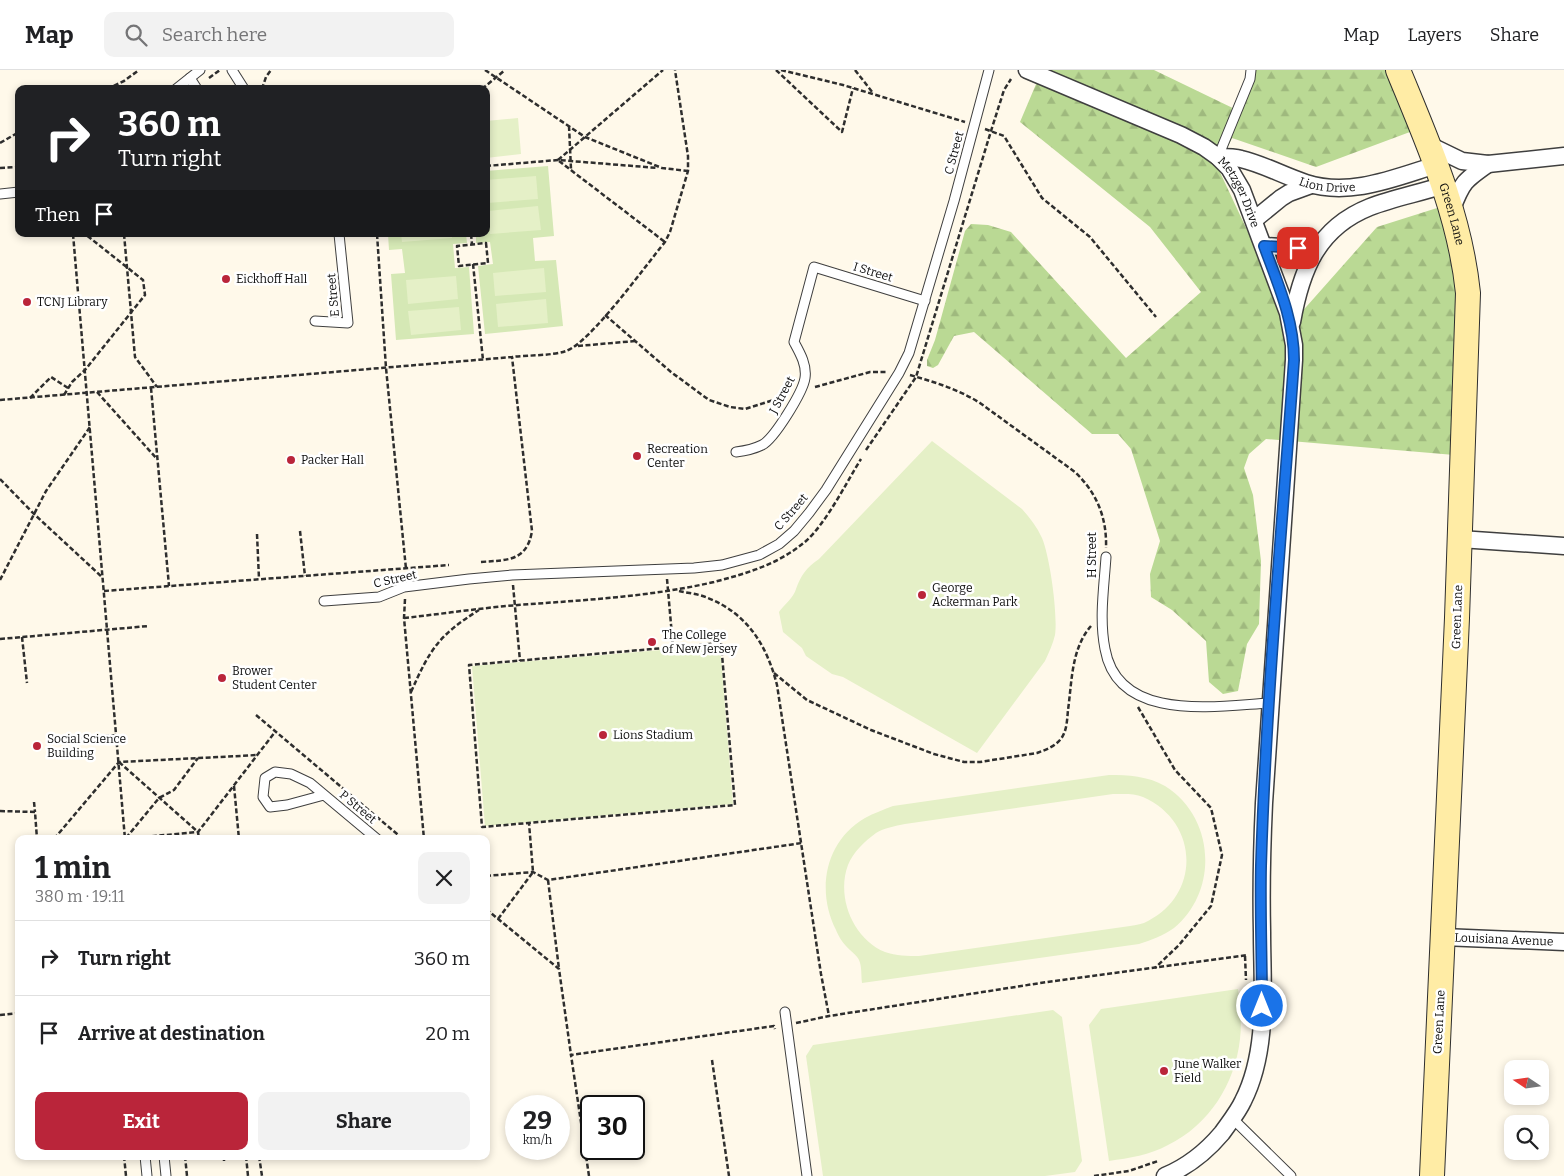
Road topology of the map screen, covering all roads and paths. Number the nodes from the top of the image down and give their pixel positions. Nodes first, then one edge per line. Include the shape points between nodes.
1 (139, 70) edge
2 (200, 70) edge
3 (220, 70) edge
4 (232, 70) edge
5 (271, 70) edge
6 (484, 70) edge
7 (505, 70) edge
8 (663, 70) edge
9 (675, 70) edge
10 (776, 70) edge
11 (781, 70) edge
12 (855, 70) edge
13 (989, 70) edge
14 (1027, 70) edge
15 (1251, 70) edge
16 (1398, 70) edge
17 (190, 78) junction
18 (496, 78) junction
19 (116, 85) edge
20 (181, 85) edge
21 (201, 85) edge
22 (241, 85) edge
23 (263, 85) edge
24 (487, 85) edge
25 (854, 88) junction
26 (874, 94) junction
27 (967, 122) dead end
28 (569, 126) junction
29 (984, 128) dead end
30 (15, 134) edge
31 (585, 137) junction
32 (0, 143) edge
33 (571, 149) junction
34 (1564, 156) edge
35 (1218, 157) junction
36 (558, 160) junction
37 (571, 161) junction
38 (1488, 164) junction
39 (1437, 165) junction
40 (490, 166) edge
41 (15, 167) edge
42 (0, 168) edge
43 (662, 168) junction
44 (571, 169) junction
45 (688, 171) junction
46 (1311, 185) junction
47 (15, 192) edge
48 (0, 194) edge
49 (1452, 209) junction
50 (1254, 220) junction
51 (73, 237) edge
52 (89, 237) edge
53 (124, 237) edge
54 (339, 237) edge
55 (377, 237) edge
56 (471, 237) edge
57 (665, 242) junction
58 (472, 244) junction
59 (1264, 246) junction
60 (1315, 249) junction
61 (473, 264) junction
62 (127, 267) junction
63 (814, 267) joint
64 (925, 301) junction
65 (131, 312) junction
66 (605, 315) junction
67 (1156, 317) dead end
68 (315, 321) dead end
69 (1291, 325) junction
70 (635, 341) junction
71 (577, 346) junction
72 (512, 357) junction
73 (483, 360) junction
74 (386, 368) junction
75 (85, 370) junction
76 (888, 372) dead end
77 (910, 375) dead end
78 (157, 387) junction
79 (68, 388) junction
80 (151, 388) junction
81 (800, 391) junction
82 (97, 392) junction
83 (87, 393) junction
84 (64, 395) junction
85 (30, 398) junction
86 (0, 400) edge
87 (90, 427) junction
88 (736, 452) dead end
89 (158, 460) junction
90 (0, 479) edge
91 (34, 514) junction
92 (300, 531) dead end
93 (257, 534) dead end
94 (1460, 539) junction
95 (1564, 546) edge
96 (1106, 557) joint
97 (481, 562) dead end
98 (450, 565) dead end
99 (406, 569) junction
100 (667, 569) junction
101 (305, 576) junction
102 (103, 578) junction
103 (0, 580) edge
104 (259, 580) junction
105 (513, 585) dead end
106 (169, 586) junction
107 (678, 590) dead end
108 (104, 591) junction
109 (404, 599) dead end
110 (324, 601) dead end
111 (480, 610) dead end
112 (1103, 616) junction
113 (149, 626) dead end
114 (108, 629) junction
115 (22, 637) junction
116 (0, 639) edge
117 (673, 647) junction
118 (520, 661) junction
119 (773, 672) junction
120 (27, 684) dead end
121 (1130, 690) junction
122 (411, 692) junction
123 (1269, 703) junction
124 (256, 715) dead end
125 (275, 732) junction
126 (117, 735) junction
127 (74, 739) dead end
128 (258, 755) junction
129 (198, 758) junction
130 (119, 762) junction
131 (234, 785) junction
132 (324, 795) junction
133 (159, 798) junction
134 (34, 802) dead end
135 (0, 812) edge
136 (35, 812) junction
137 (529, 823) junction
138 (198, 832) junction
139 (38, 835) edge
140 (57, 835) edge
141 (124, 835) edge
142 (127, 835) edge
143 (166, 835) edge
144 (198, 835) edge
145 (239, 835) edge
146 (372, 835) edge
147 (398, 835) edge
148 (424, 835) edge
149 (802, 843) junction
150 (533, 872) junction
151 (490, 876) edge
152 (548, 880) junction
153 (490, 912) edge
154 (498, 919) junction
155 (1443, 937) junction
156 (1564, 942) edge
157 (1262, 953) junction
158 (1244, 956) junction
159 (559, 969) junction
160 (1153, 969) junction
161 (1247, 986) dead end
162 (785, 1012) dead end
163 (15, 1013) edge
164 (0, 1015) edge
165 (829, 1016) junction
166 (786, 1024) junction
167 (774, 1026) junction
168 (776, 1036) dead end
169 (571, 1055) junction
170 (712, 1060) dead end
171 (1232, 1118) junction
172 (1164, 1159) dead end
173 (124, 1160) edge
174 (145, 1160) edge
175 (164, 1160) edge
176 (185, 1160) edge
177 (224, 1160) edge
178 (246, 1160) edge
179 (260, 1160) edge
180 (224, 1164) dead end
181 (126, 1176) edge
182 (147, 1176) edge
183 (166, 1176) edge
184 (187, 1176) edge
185 (248, 1176) edge
186 (262, 1176) edge
187 (589, 1176) edge
188 (729, 1176) edge
189 (807, 1176) edge
190 (1094, 1176) edge
191 (1165, 1176) edge
192 (1291, 1176) edge
193 (1432, 1176) edge

1 - 19 path
2 - 17 lane
3 - 21 path
4 - 22 lane
5 - 23 path
6 - 18 path
7 - 18 path
8 - 31 path
9 - 45 path
10 - 25 path via 842,132
11 - 25 path
12 - 26 path
13 - 64 lane, C Street
14 - 35 street, Metzger Drive via 1181,135
15 - 35 lane
16 - 39 street, Green Lane
17 - 20 lane
17 - 21 lane
18 - 24 path
18 - 28 path
25 - 26 path
26 - 27 path
28 - 31 path
28 - 33 path
29 - 67 path via 1004,136 1042,198 1090,237
30 - 32 path
31 - 33 path
31 - 43 path
33 - 36 path
33 - 37 path
34 - 38 street
35 - 46 street, Lion Drive via 1240,158
35 - 50 street, Metzger Drive via 1237,180
36 - 37 path
36 - 40 path
36 - 44 path
37 - 43 path
37 - 44 path
38 - 39 street via 1462,161
38 - 49 street via 1468,178
39 - 46 street, Lion Drive via 1352,188
39 - 49 street, Green Lane
39 - 60 street via 1340,224
41 - 42 path
43 - 45 path
44 - 57 path
45 - 57 path
46 - 50 street via 1289,193
47 - 48 lane
49 - 94 street, Green Lane via 1468,293
50 - 59 street, Metzger Drive
51 - 75 path
52 - 62 path
53 - 62 path
54 - 68 lane, E Street via 348,322
55 - 74 path
56 - 58 path
57 - 66 path
58 - 61 path via 486,243 488,263
58 - 61 path via 457,246 459,266
59 - 60 street
59 - 69 street, Metzger Drive
60 - 69 street via 1304,272
61 - 73 path
62 - 65 path
62 - 65 path via 143,280 145,295
63 - 64 lane, I Street
63 - 81 lane, J Street via 794,342 803,360 805,378
64 - 100 lane, C Street via 909,353 899,373 826,490 794,531 779,544 742,561
65 - 75 path
65 - 78 path via 135,357
66 - 70 path
66 - 71 path
69 - 123 street, Metzger Drive via 1294,360
70 - 71 path
70 - 81 path via 708,400 730,407 745,409
71 - 72 path via 565,352
72 - 73 path
72 - 97 path via 532,532 525,551 518,556
73 - 74 path
74 - 78 path
74 - 99 path
75 - 79 path
75 - 83 path
76 - 81 path via 870,372
77 - 96 path, H Street via 965,394 980,403 1086,482 1103,514
78 - 80 path
79 - 84 path
79 - 85 path via 50,377
80 - 82 path
80 - 89 path
81 - 88 lane, J Street via 775,434 762,445
82 - 83 path
82 - 89 path
83 - 84 path
83 - 87 path
84 - 85 path
85 - 86 path
87 - 91 path
87 - 102 path
89 - 106 path
90 - 91 path
91 - 102 path
91 - 103 path
92 - 101 path
93 - 104 path
94 - 95 street
94 - 155 street, Green Lane
96 - 112 lane, H Street
98 - 99 path
99 - 101 path
100 - 110 lane, C Street via 469,579 404,587 379,597
100 - 117 path
101 - 104 path
102 - 108 path
104 - 106 path
105 - 118 path
106 - 108 path
107 - 119 path via 706,597 736,614 760,641
108 - 114 path
109 - 122 path
111 - 122 path via 434,646
112 - 119 path via 1081,640 1076,653 1064,733 1053,746 1037,753 980,762 964,762 934,754 871,730 807,700
112 - 121 lane, H Street via 1105,649 1110,665
113 - 114 path
114 - 115 path
114 - 126 path
115 - 116 path
115 - 120 path
117 - 118 path
117 - 137 path via 721,643 735,805
118 - 137 path via 469,665 482,827
119 - 149 path
121 - 123 lane, H Street via 1156,702 1184,706
121 - 160 path via 1174,770 1211,808 1222,855 1211,906
122 - 148 path
123 - 157 street, Metzger Drive via 1261,868
124 - 125 path
125 - 128 path
125 - 147 path
126 - 127 path
126 - 130 path
128 - 129 path
128 - 131 path
129 - 130 path
129 - 133 path via 174,790
130 - 133 path
130 - 140 path
130 - 141 path
131 - 138 path
131 - 145 path
132 - 132 lane, P Street via 310,783 291,774 275,772 265,778 263,797 270,807
132 - 146 lane, P Street
133 - 138 path
133 - 142 path
134 - 136 path
135 - 136 path
136 - 139 path
137 - 150 path
138 - 143 path
138 - 144 path
149 - 152 path
149 - 165 path
150 - 151 path
150 - 152 path
150 - 154 path
152 - 159 path
153 - 154 path
154 - 159 path
155 - 156 street, Louisiana Avenue
155 - 193 street, Green Lane
157 - 158 path
157 - 171 street, Metzger Drive via 1260,1046 1252,1079
158 - 160 path
158 - 161 path
159 - 169 path
160 - 165 path
162 - 166 lane
163 - 164 path
165 - 166 path
166 - 167 path
166 - 189 lane
167 - 168 path
167 - 169 path
169 - 187 path
170 - 188 path
171 - 191 street, Metzger Drive via 1207,1150 1188,1165
171 - 192 lane
172 - 190 path via 1129,1171
173 - 181 path
174 - 182 lane
175 - 183 lane
176 - 184 path
177 - 180 path
178 - 185 path
179 - 186 path

